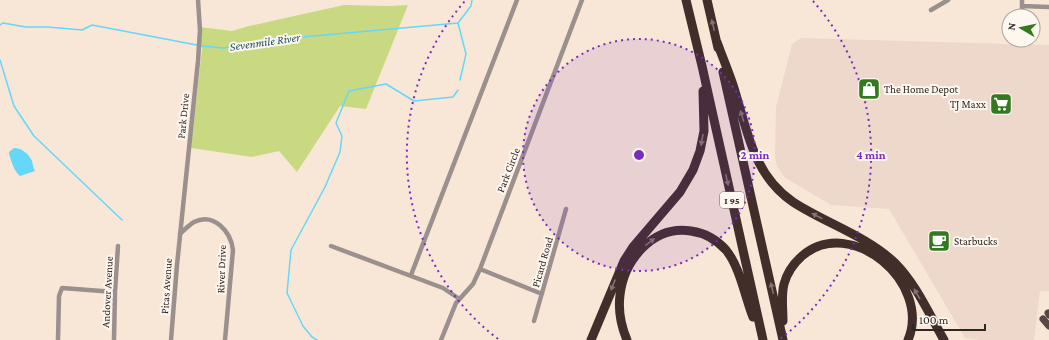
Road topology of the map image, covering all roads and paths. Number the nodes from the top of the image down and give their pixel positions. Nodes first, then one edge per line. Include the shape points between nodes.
1 (198, 0) edge
2 (517, 0) edge
3 (582, 0) edge
4 (686, 0) edge
5 (706, 0) edge
6 (948, 0) edge
7 (1022, 0) edge
8 (1022, 6) joint
9 (1049, 8) edge
10 (931, 10) dead end
11 (716, 42) junction
12 (700, 60) junction
13 (566, 209) dead end
14 (180, 234) junction
15 (118, 246) dead end
16 (331, 246) dead end
17 (480, 269) junction
18 (411, 275) junction
19 (115, 292) junction
20 (542, 294) junction
21 (458, 298) junction
22 (1047, 316) edge
23 (534, 320) dead end
24 (1049, 326) edge
25 (58, 340) edge
26 (114, 340) edge
27 (172, 340) edge
28 (225, 340) edge
29 (441, 340) edge
30 (591, 340) edge
31 (627, 340) edge
32 (763, 340) edge
33 (783, 340) edge
34 (908, 340) edge
35 (944, 340) edge

1 - 14 street, Park Drive via 200,30
2 - 18 street
3 - 17 street, Park Circle
4 - 12 highway, I 95
11 -> 5 highway, I 95
6 - 10 street
7 - 8 street
8 - 9 street
33 -> 11 highway, I 95
35 -> 11 highway via 912,285 895,263 872,245 789,199 768,178 758,164
12 -> 30 highway via 704,126 695,166 680,192 624,260
12 -> 32 highway, I 95
13 - 20 street, Picard Road
14 - 27 street, Pitas Avenue
14 - 28 street, River Drive via 194,222 205,219 225,228 232,242
15 - 19 street, Andover Avenue
16 - 18 street
17 - 20 street
17 - 21 street, Park Circle via 473,284
18 - 21 street via 443,288
19 - 25 street via 62,288 59,296
19 - 26 street, Andover Avenue
20 - 23 street, Picard Road
21 - 29 street, Park Circle
22 - 24 main road
31 -> 32 highway via 619,304 627,271 650,241 665,233 681,230 707,235 727,251
33 - 34 highway via 782,296 790,270 800,257 810,250 839,243 857,246 870,253 890,268 902,284 909,296 913,312

